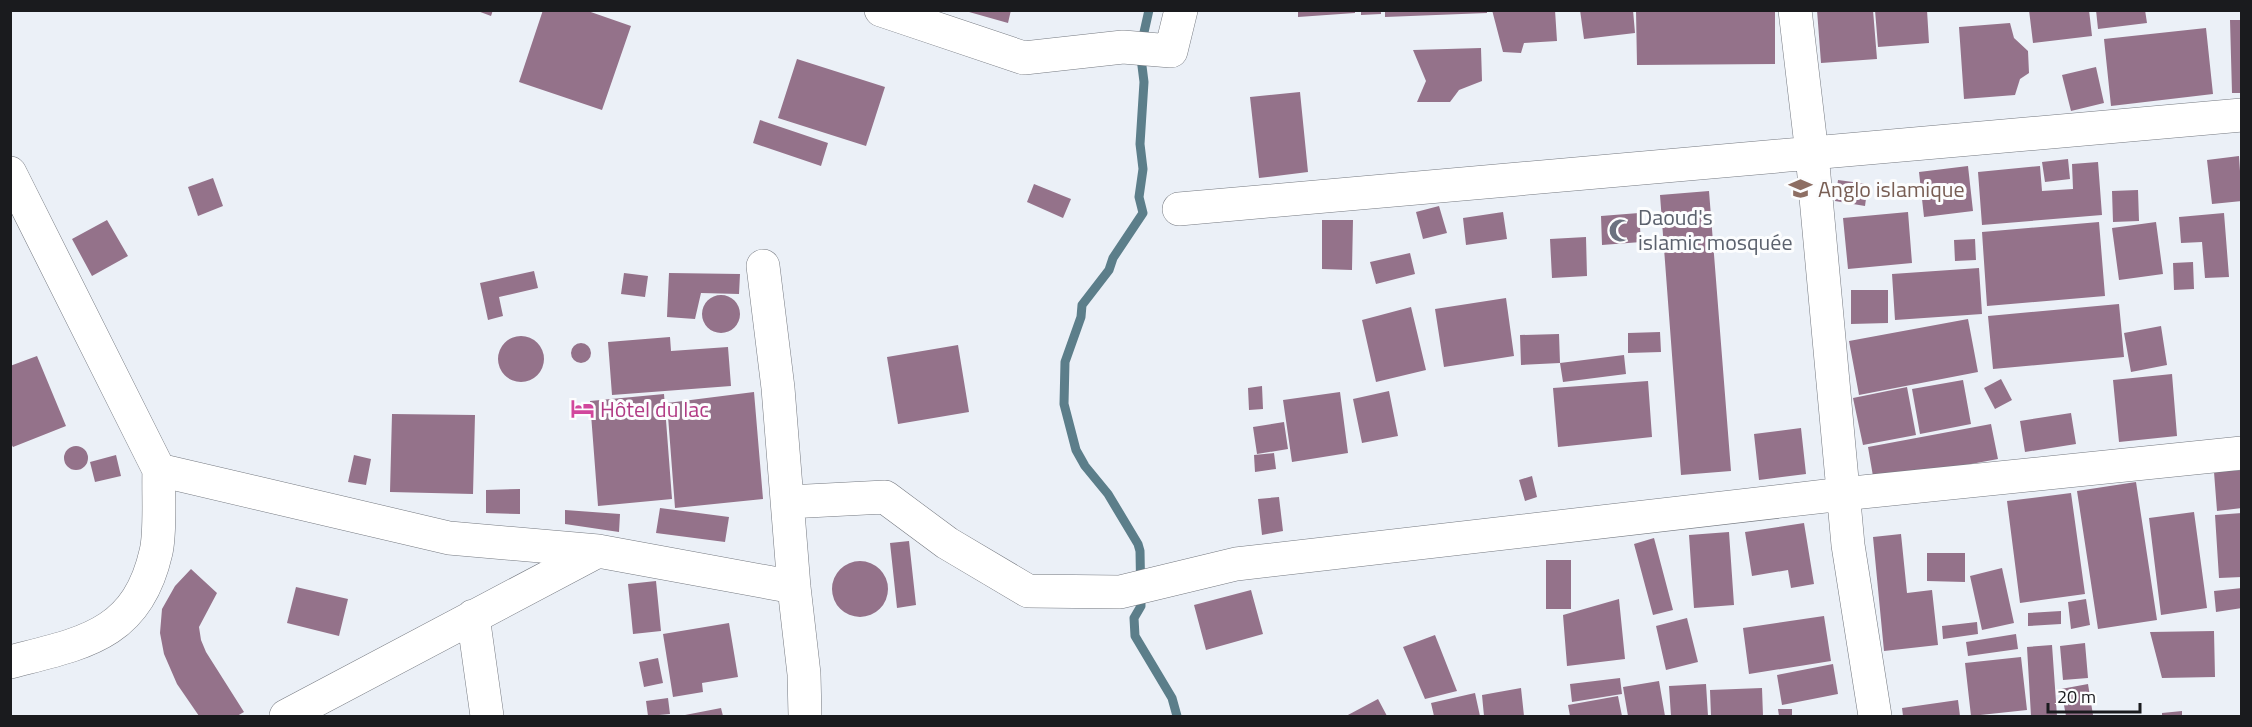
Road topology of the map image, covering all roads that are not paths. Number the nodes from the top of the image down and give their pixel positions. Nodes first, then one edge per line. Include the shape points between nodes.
1 (881, 10) edge
2 (1181, 10) edge
3 (1794, 10) edge
4 (2241, 115) edge
5 (1812, 154) junction
6 (10, 172) edge
7 (1179, 209) dead end
8 (762, 266) dead end
9 (2241, 453) edge
10 (159, 470) junction
11 (1843, 494) junction
12 (788, 502) junction
13 (598, 552) junction
14 (794, 587) junction
15 (473, 616) junction
16 (10, 662) edge
17 (286, 717) edge
18 (487, 717) edge
19 (805, 717) edge
20 (1875, 717) edge

1 - 2 street via 1024,58 1122,47 1172,51
3 - 5 street
4 - 5 street
5 - 7 street
5 - 11 street
6 - 10 street
8 - 12 street
9 - 11 street
10 - 13 street via 448,538
10 - 16 street via 157,551 143,593 124,618 104,632 70,646
11 - 12 street via 1236,564 1120,592 1028,591 947,543 885,497
11 - 20 street
12 - 14 street
13 - 14 street
13 - 15 street
14 - 19 street
15 - 17 street
15 - 18 street

